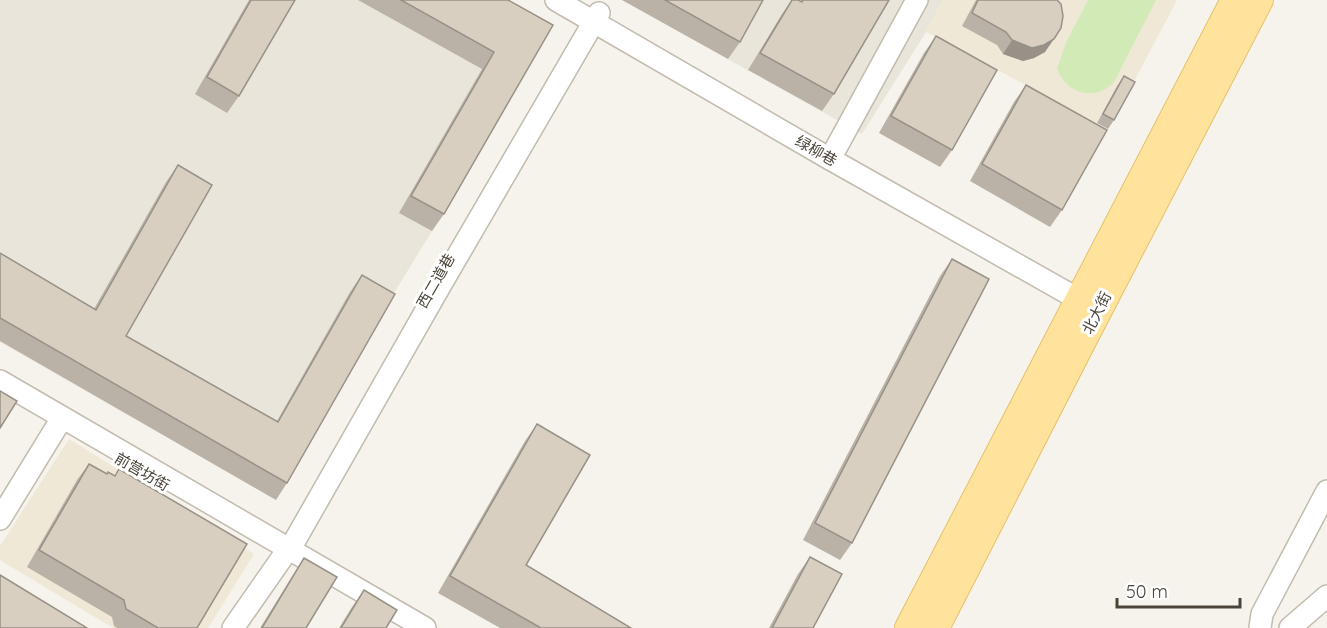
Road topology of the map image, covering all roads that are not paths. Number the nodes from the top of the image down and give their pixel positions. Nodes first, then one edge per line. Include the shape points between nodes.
1 (556, 0) edge
2 (917, 0) edge
3 (1234, 0) edge
4 (1260, 0) edge
5 (591, 13) edge
6 (834, 154) junction
7 (1081, 294) junction
8 (0, 381) edge
9 (0, 389) edge
10 (61, 421) junction
11 (1327, 491) edge
12 (0, 519) edge
13 (286, 550) junction
14 (1327, 596) edge
15 (233, 628) edge
16 (409, 628) edge
17 (425, 628) edge
18 (908, 628) edge
19 (936, 628) edge
20 (1260, 628) edge
21 (1290, 628) edge

1 - 5 street, 绿柳巷
2 - 6 street
3 - 7 main road
4 - 19 main road, 北大街
5 - 6 street, 绿柳巷
5 - 13 street, 西二道巷
6 - 7 street, 绿柳巷
7 - 18 main road
8 - 10 street, 前营坊街
9 - 10 street, 前营坊街
10 - 12 street
10 - 13 street, 前营坊街
11 - 20 street via 1262,614
13 - 15 street, 西二道巷
13 - 16 street
13 - 17 street
14 - 21 street

